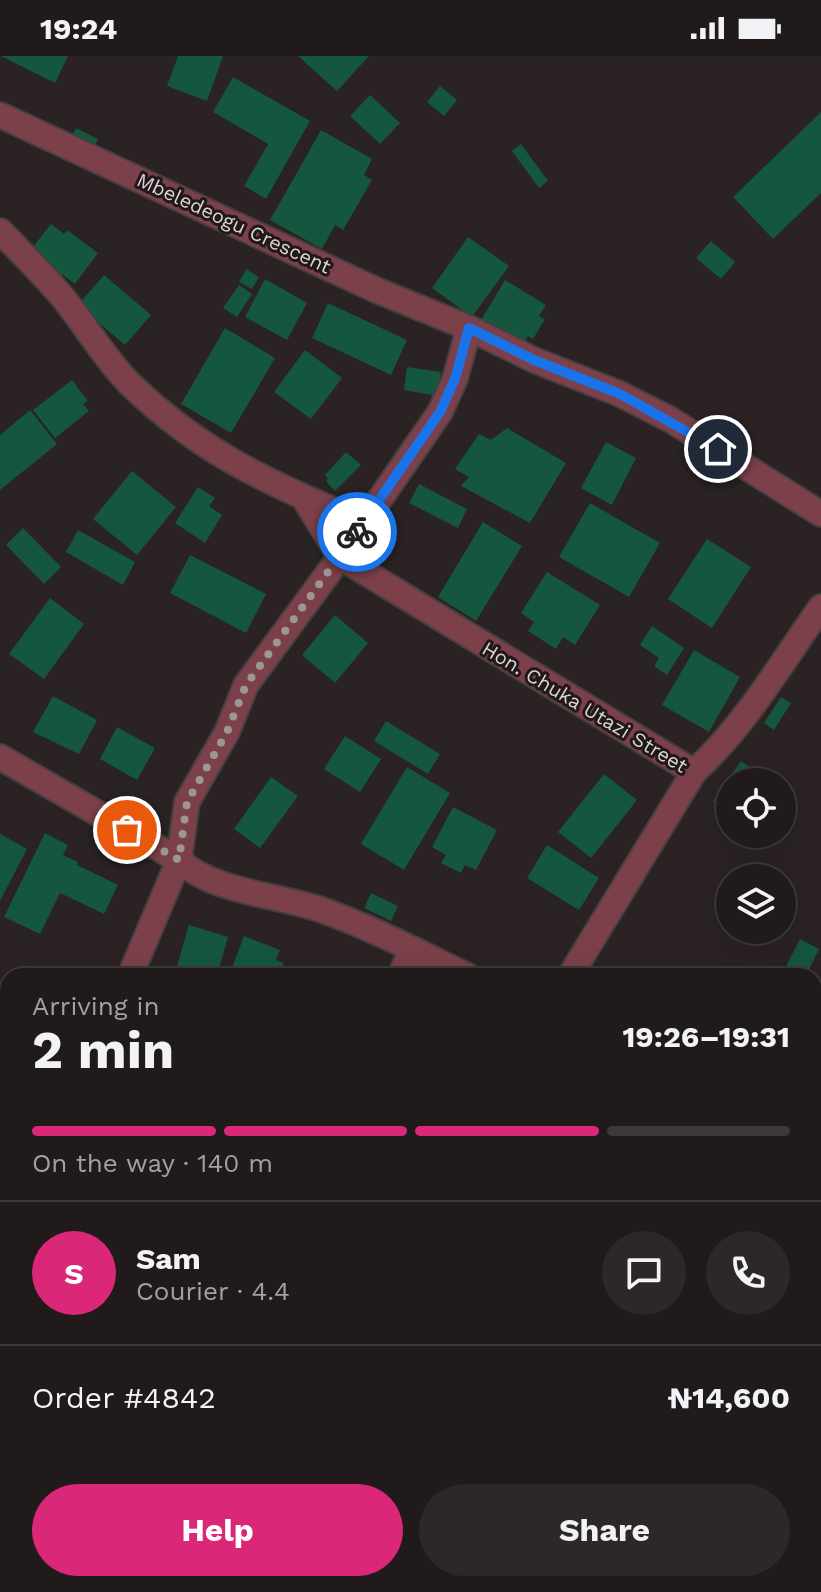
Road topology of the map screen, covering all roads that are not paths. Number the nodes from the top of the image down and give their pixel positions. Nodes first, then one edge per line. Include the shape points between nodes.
1 (0, 115) edge
2 (0, 231) edge
3 (469, 328) junction
4 (304, 498) junction
5 (821, 514) edge
6 (364, 523) junction
7 (340, 557) junction
8 (821, 607) edge
9 (0, 757) edge
10 (694, 772) junction
11 (179, 860) junction
12 (412, 949) junction
13 (133, 968) edge
14 (404, 968) edge
15 (451, 968) edge
16 (575, 968) edge

1 - 3 street, Mbeledeogu Crescent
2 - 4 street via 60,293 129,382 197,441
3 - 5 street, Mbeledeogu Crescent via 671,420
3 - 6 street via 445,403
4 - 6 street
4 - 7 street
6 - 7 street
7 - 10 street, Hon. Chuka Utazi Street
7 - 11 street via 246,685 227,732 187,802
8 - 10 street, Hon. Chuka Utazi Street via 737,724
9 - 11 street
10 - 16 street
11 - 12 street via 190,871 319,909
11 - 13 street
12 - 14 street
12 - 15 street

